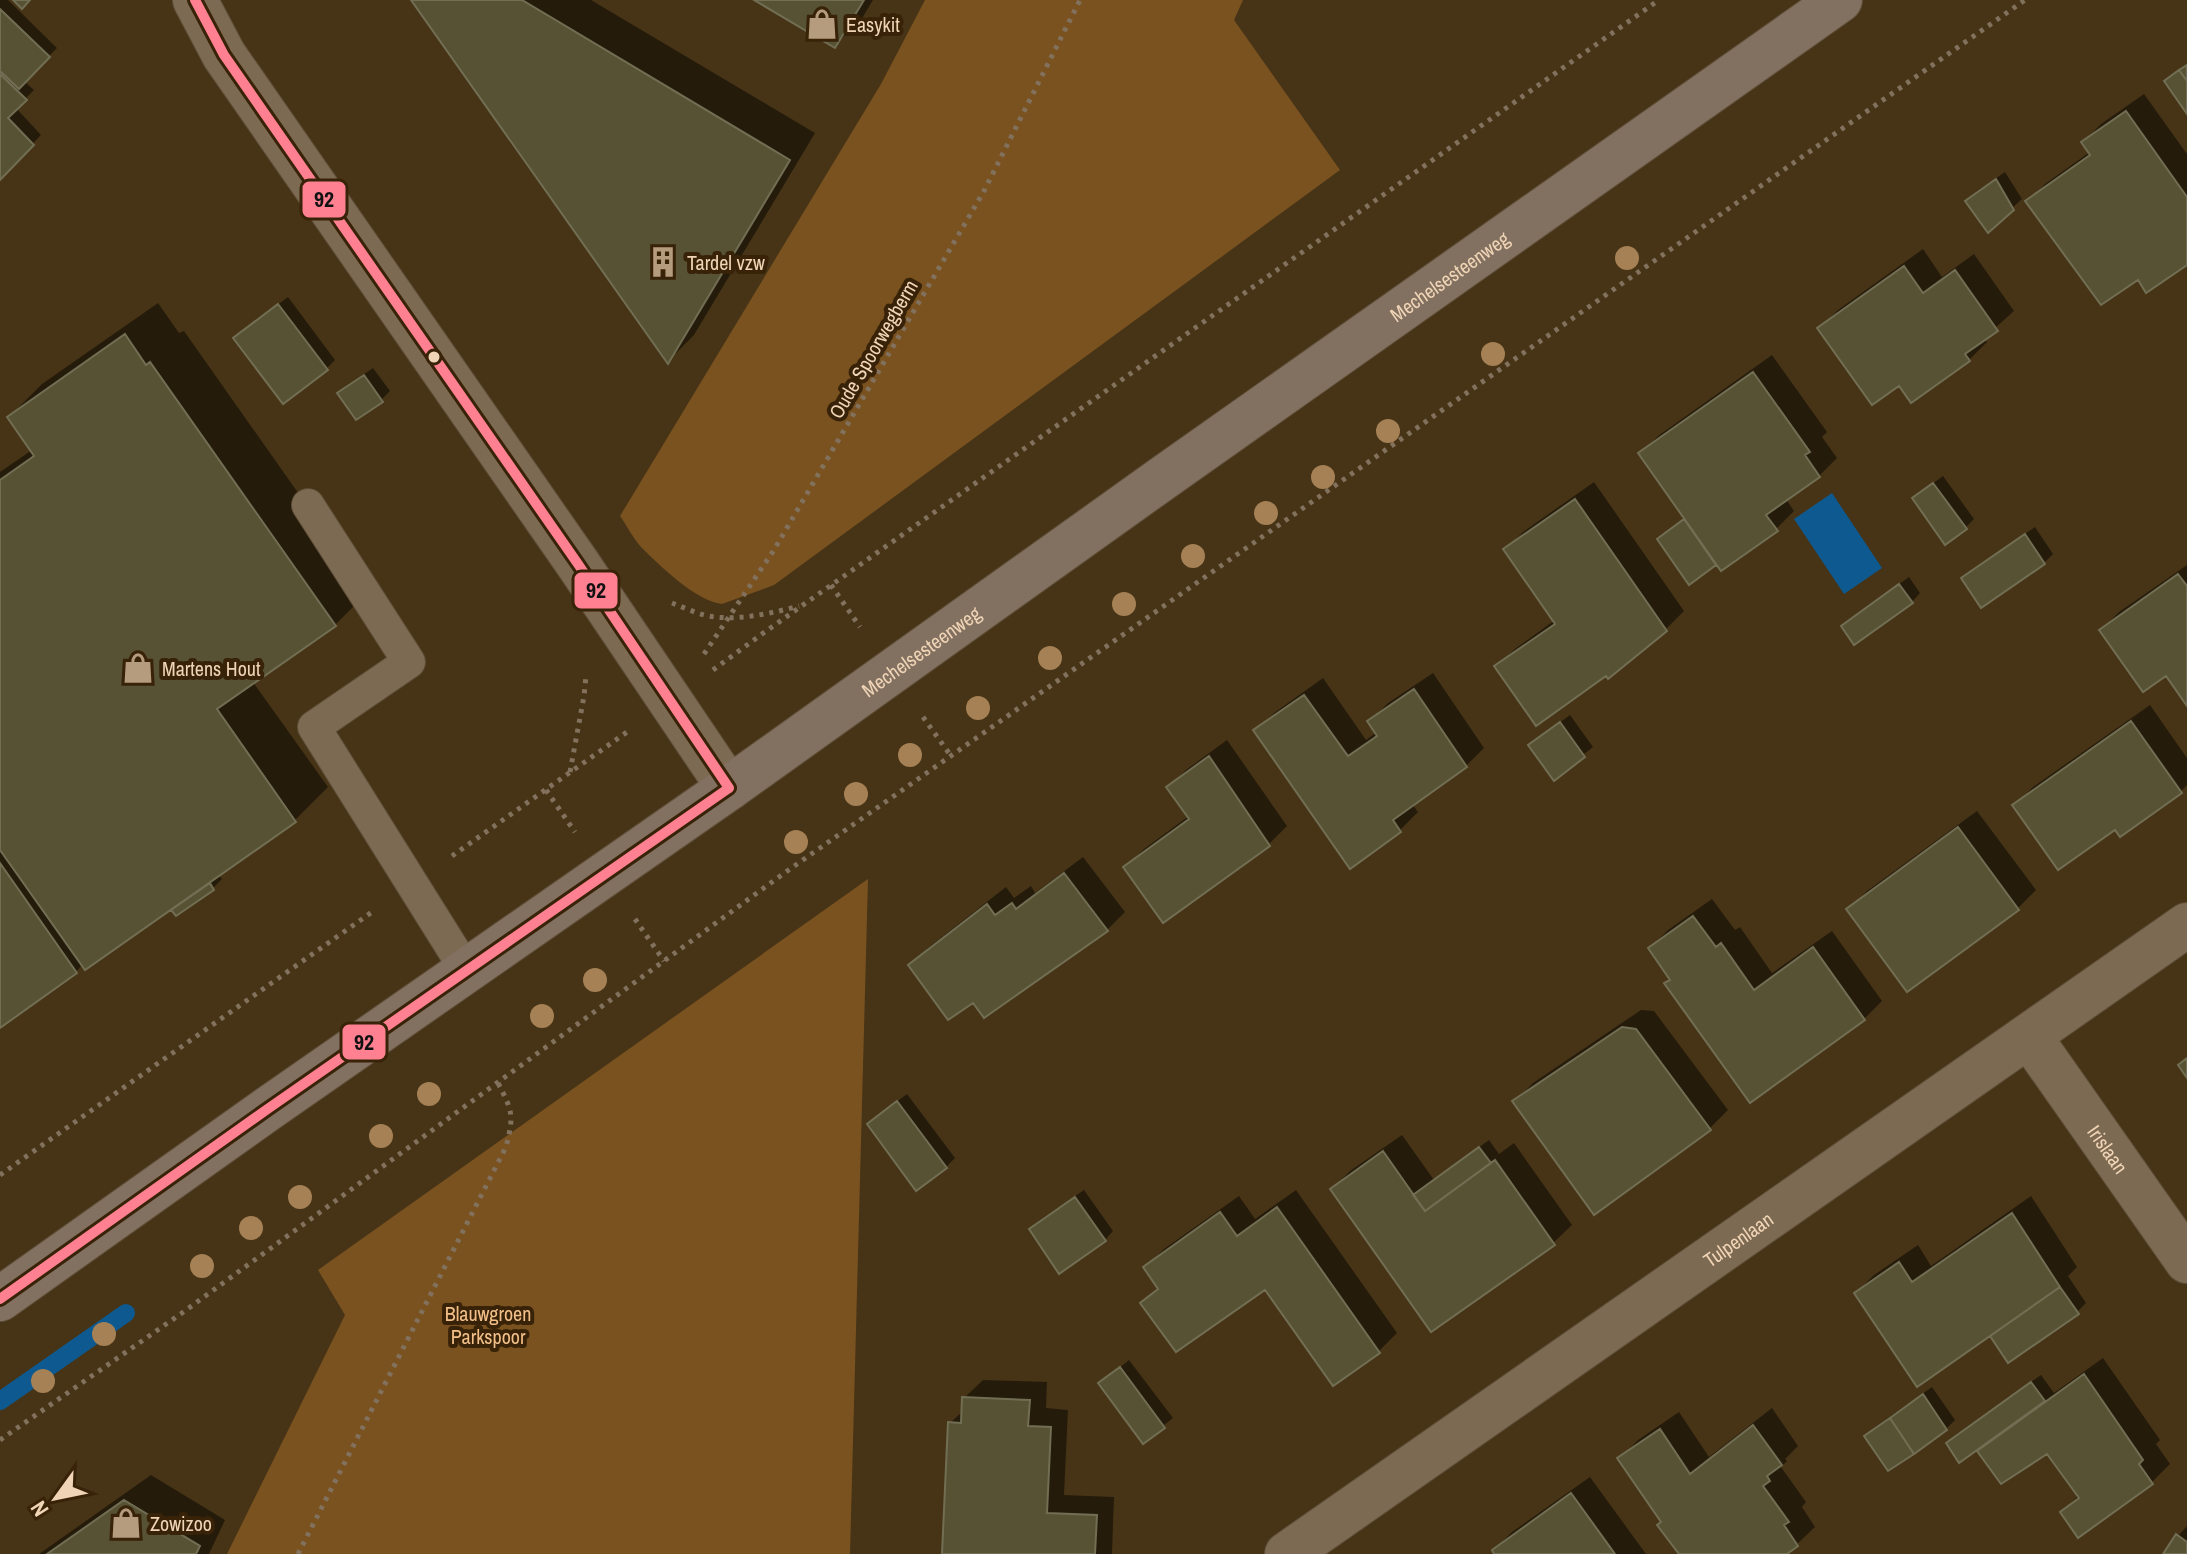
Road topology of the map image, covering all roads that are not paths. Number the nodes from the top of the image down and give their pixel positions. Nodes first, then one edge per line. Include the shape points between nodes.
1 (195, 0) edge
2 (1840, 0) edge
3 (308, 505) dead end
4 (729, 788) junction
5 (2187, 925) edge
6 (466, 970) junction
7 (2029, 1036) junction
8 (2187, 1261) edge
9 (0, 1299) edge
10 (1287, 1554) edge

1 - 4 street via 224,55
2 - 4 main road, Mechelsesteenweg
3 - 6 lane via 409,662 314,727
4 - 6 main road, Mechelsesteenweg
5 - 7 street, Tulpenlaan
6 - 9 main road, Mechelsesteenweg
7 - 8 street, Irislaan
7 - 10 street, Tulpenlaan

